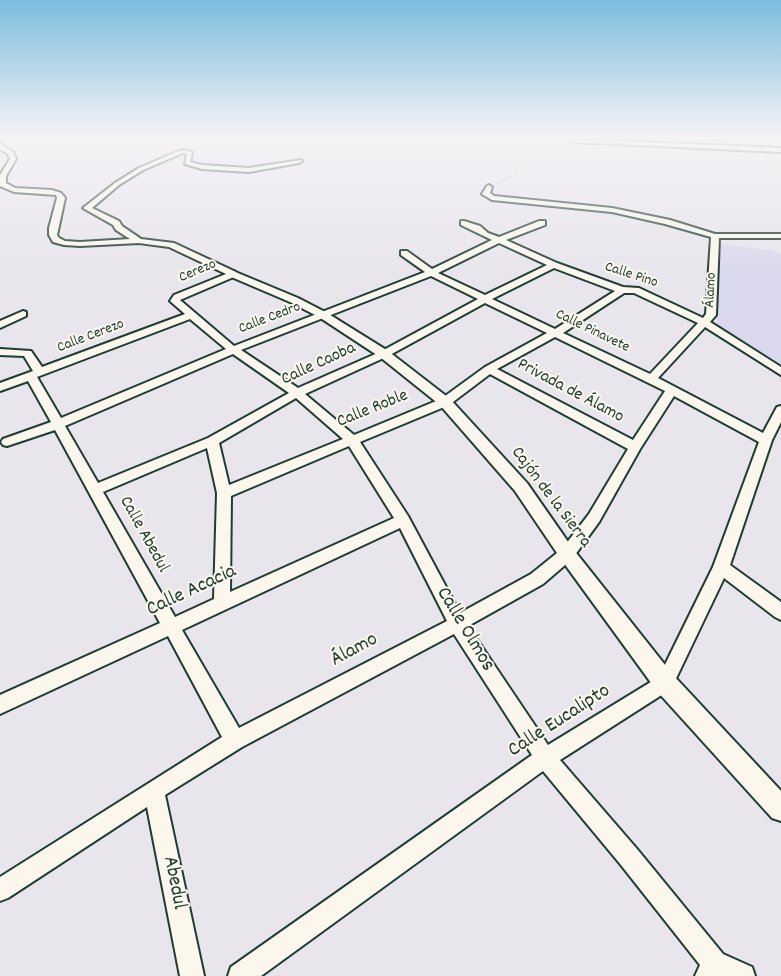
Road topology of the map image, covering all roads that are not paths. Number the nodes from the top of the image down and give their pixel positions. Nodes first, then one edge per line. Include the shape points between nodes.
1 (2, 184) edge
2 (118, 184) edge
3 (489, 187) road end
4 (464, 223) dead end
5 (542, 223) dead end
6 (715, 236) junction
7 (781, 236) edge
8 (499, 240) junction
9 (139, 241) junction
10 (404, 253) dead end
11 (554, 265) junction
12 (431, 273) junction
13 (233, 274) junction
14 (622, 290) junction
15 (175, 299) joint
16 (485, 299) junction
17 (23, 314) dead end
18 (192, 315) junction
19 (323, 315) junction
20 (704, 322) junction
21 (0, 325) edge
22 (555, 333) junction
23 (232, 349) junction
24 (0, 352) edge
25 (384, 354) junction
26 (489, 369) junction
27 (781, 372) edge
28 (35, 374) junction
29 (651, 379) junction
30 (0, 387) edge
31 (671, 391) junction
32 (297, 394) junction
33 (445, 402) junction
34 (59, 424) junction
35 (776, 426) edge
36 (351, 439) junction
37 (212, 441) junction
38 (7, 442) dead end
39 (635, 447) junction
40 (96, 489) junction
41 (224, 493) junction
42 (403, 520) junction
43 (566, 554) junction
44 (721, 567) junction
45 (222, 603) junction
46 (781, 612) edge
47 (457, 624) junction
48 (173, 627) junction
49 (665, 683) junction
50 (0, 705) edge
51 (235, 740) junction
52 (545, 758) junction
53 (154, 790) junction
54 (781, 809) edge
55 (0, 890) edge
56 (713, 972) edge
57 (192, 976) edge
58 (240, 976) edge
59 (743, 976) edge

1 - 9 street via 14,190 59,194 61,198 53,228 56,240 80,244
2 - 9 street via 87,208 116,223
3 - 6 street via 486,194 492,198 612,210
4 - 8 street, Calle Pino
5 - 8 street, Calle Cedro
6 - 7 street
6 - 20 street, Álamo via 711,315
8 - 11 street, Calle Pino
8 - 12 street, Calle Cedro
9 - 13 street via 171,245
10 - 12 street, Calle Pinavete
11 - 14 street, Calle Pino
11 - 16 street, Calle Caoba
12 - 16 street, Calle Pinavete
12 - 19 street, Calle Cedro
13 - 15 street, Cerezo
13 - 19 street, Cajón de la Sierra
14 - 20 street, Calle Pino via 636,290
14 - 22 street, Calle Roble
15 - 18 street, Calle Olmos
16 - 22 street, Calle Pinavete
16 - 25 street, Calle Caoba
17 - 21 street
18 - 23 street, Calle Olmos
18 - 28 street, Calle Cerezo
19 - 23 street, Calle Cedro
19 - 25 street, Cajón de la Sierra
20 - 27 street, Calle Pino
20 - 29 street, Álamo
22 - 26 street, Calle Roble
22 - 29 street, Calle Pinavete
23 - 32 street, Calle Olmos
23 - 34 street, Calle Cedro
24 - 28 street via 27,352
25 - 32 street, Calle Caoba
25 - 33 street, Cajón de la Sierra
26 - 33 street, Calle Roble
26 - 39 street, Privada de Álamo
28 - 30 street, Calle Cerezo
28 - 34 street, Calle Abedul
29 - 31 street, Calle Pinavete
31 - 35 street, Calle Pinavete
31 - 39 street, Álamo
32 - 36 street, Calle Olmos
32 - 37 street, Calle Caoba
33 - 36 street, Calle Roble
33 - 43 street, Cajón de la Sierra via 521,487
34 - 38 street, Calle Cedro
34 - 40 street, Calle Abedul
35 - 44 street
36 - 41 street, Calle Roble
36 - 42 street, Calle Olmos
37 - 40 street, Calle Caoba
37 - 41 street
39 - 43 street, Álamo via 594,518
40 - 48 street, Calle Abedul
41 - 45 street
42 - 45 street, Calle Acacia
42 - 47 street, Calle Olmos
43 - 47 street, Álamo via 537,579
43 - 49 street, Cajón de la Sierra
44 - 46 street
44 - 49 street
45 - 48 street, Calle Acacia
47 - 51 street, Álamo
47 - 52 street, Calle Olmos
48 - 50 street, Calle Acacia
48 - 51 street, Calle Abedul
49 - 52 street, Calle Eucalipto
49 - 54 street, Cajón de la Sierra
51 - 53 street, Álamo
52 - 56 street, Calle Olmos via 629,857
52 - 58 street, Calle Eucalipto
53 - 55 street, Álamo
53 - 57 street, Abedul
56 - 59 street, Calle Olmos

